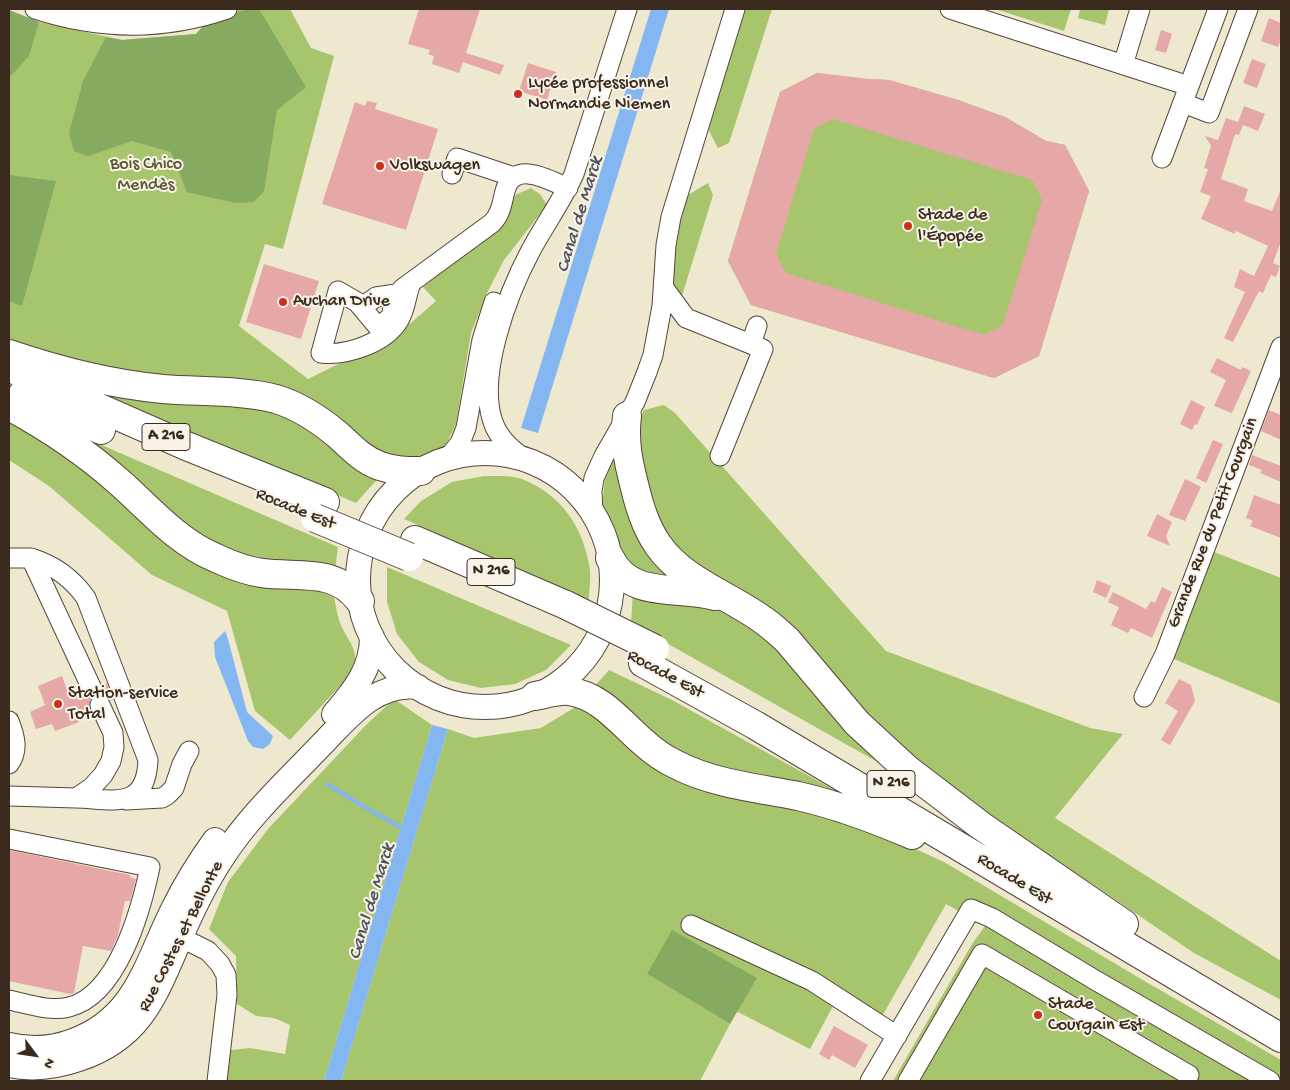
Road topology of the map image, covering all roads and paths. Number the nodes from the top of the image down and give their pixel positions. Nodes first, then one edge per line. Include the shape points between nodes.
1 (36, 9) edge
2 (83, 9) edge
3 (177, 9) edge
4 (227, 9) edge
5 (626, 9) edge
6 (735, 9) edge
7 (950, 9) edge
8 (1140, 9) edge
9 (1218, 9) edge
10 (1248, 9) edge
11 (1123, 65) junction
12 (1186, 94) junction
13 (1162, 158) dead end
14 (452, 174) dead end
15 (514, 177) junction
16 (568, 188) junction
17 (554, 212) junction
18 (411, 283) junction
19 (664, 288) junction
20 (396, 294) junction
21 (368, 314) junction
22 (1281, 347) edge
23 (9, 354) edge
24 (9, 368) edge
25 (9, 389) edge
26 (9, 406) edge
27 (627, 416) junction
28 (720, 456) dead end
29 (447, 459) junction
30 (526, 460) junction
31 (421, 471) junction
32 (320, 510) junction
33 (593, 514) junction
34 (9, 558) edge
35 (31, 558) junction
36 (610, 558) junction
37 (360, 601) junction
38 (735, 604) junction
39 (372, 637) junction
40 (649, 656) junction
41 (418, 687) junction
42 (535, 696) junction
43 (1144, 698) dead end
44 (9, 721) edge
45 (189, 751) dead end
46 (9, 764) edge
47 (9, 796) edge
48 (76, 798) junction
49 (126, 800) junction
50 (9, 839) edge
51 (1000, 872) junction
52 (1124, 924) junction
53 (691, 925) dead end
54 (172, 933) junction
55 (9, 1000) edge
56 (1281, 1016) edge
57 (897, 1036) junction
58 (1281, 1038) edge
59 (9, 1045) edge
60 (9, 1065) edge
61 (1192, 1079) edge
62 (217, 1081) edge
63 (870, 1081) edge
64 (908, 1081) edge
65 (1270, 1081) edge

1 - 4 street via 92,23 143,26
2 - 3 street via 130,12
5 - 16 street
6 - 19 street via 671,217
7 - 11 street
8 - 11 street
9 - 12 street
10 - 12 street via 1209,112
11 - 12 street
12 - 13 street
14 - 15 street via 457,158
15 - 16 street via 532,174
15 - 18 street via 506,187 500,210 492,223
16 - 17 street
17 - 29 street via 521,252 499,291 482,340 466,428 460,443
17 - 30 street via 511,292 500,325 490,378 489,407 496,429 505,442
18 - 20 street
18 - 21 street via 404,310 390,331 354,350 321,353 338,291 353,299
19 - 27 street via 653,355
19 - 28 street via 686,318 754,335 763,349
20 - 21 street via 376,298
20 - 21 street via 391,317 378,327
22 - 43 street, Grande Rue du Petit Courgain via 1165,654
23 - 31 highway via 68,372 126,384 250,394 277,400 314,417 372,462 394,470
24 - 32 highway, Rocade Est / A 216 via 175,441
25 - 32 highway, Rocade Est / A 216 via 122,438
26 - 37 highway via 46,426 89,457 180,537 204,552 247,570 324,577 347,587
27 - 33 street via 594,478
27 - 38 highway via 626,449 639,505 650,532 677,565
29 - 30 main road via 487,453
29 - 31 main road
30 - 33 main road via 561,478 579,494
31 - 37 main road via 394,492 373,521 364,543 360,566
32 - 40 highway, Rocade Est / N 216, bridge via 561,613
33 - 36 main road via 604,535
34 - 35 street
35 - 48 street via 113,733 114,747 103,775
35 - 49 street via 57,568 86,598 148,760 142,786
36 - 38 highway via 618,572 636,584 700,593
36 - 42 main road via 610,600 596,640 575,669
37 - 39 main road
38 - 52 highway via 764,620 787,640 857,723 923,784
39 - 41 main road via 388,662
39 - 54 main road, Rue Costes et Bellonte via 368,662 353,691 233,818 198,864 178,898
40 - 51 highway, Rocade Est / N 216 via 764,730
40 - 52 highway, Rocade Est / N 216 via 721,684
41 - 42 main road via 445,700 479,706 508,704
41 - 54 main road, Rue Costes et Bellonte via 386,690 365,702 331,735 240,833
42 - 51 highway via 558,691 583,695 604,706 654,751 680,767 724,781 838,806 893,827 969,865
44 - 46 street via 16,747
45 - 49 street via 174,788 167,795
47 - 48 street
48 - 49 street
50 - 55 street via 150,868 144,898 123,952 99,988 70,1007 53,1009
51 - 58 highway, Rocade Est / N 216
52 - 56 highway, Rocade Est / N 216
53 - 57 street via 812,980
54 - 59 main road, Rue Costes et Bellonte via 122,1009 103,1025 79,1039 60,1045 32,1048
54 - 60 main road, Rue Costes et Bellonte via 154,998 120,1037 89,1056 62,1064 34,1068
54 - 62 street via 208,951 226,975 227,995
57 - 63 street
57 - 65 street via 971,909 992,918
61 - 64 street via 982,954

